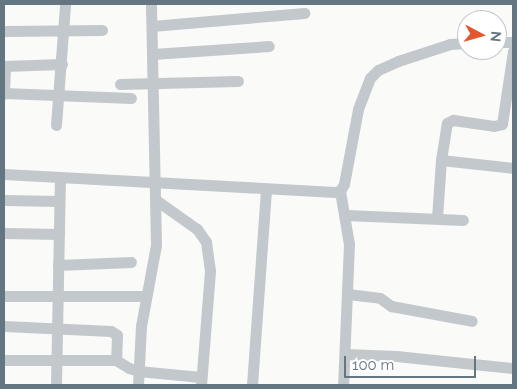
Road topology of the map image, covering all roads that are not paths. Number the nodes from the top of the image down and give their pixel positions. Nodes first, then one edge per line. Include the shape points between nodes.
1 (65, 4) edge
2 (151, 4) edge
3 (304, 13) dead end
4 (152, 26) junction
5 (64, 30) junction
6 (102, 30) dead end
7 (4, 31) edge
8 (457, 44) edge
9 (270, 46) dead end
10 (513, 51) edge
11 (153, 54) junction
12 (62, 64) junction
13 (5, 66) edge
14 (238, 81) dead end
15 (120, 84) dead end
16 (153, 84) junction
17 (4, 94) edge
18 (59, 94) junction
19 (131, 98) dead end
20 (56, 125) dead end
21 (441, 160) junction
22 (513, 168) edge
23 (4, 174) edge
24 (60, 177) junction
25 (156, 182) junction
26 (266, 188) junction
27 (340, 191) junction
28 (4, 200) edge
29 (156, 200) junction
30 (59, 201) junction
31 (346, 215) junction
32 (437, 218) junction
33 (463, 220) dead end
34 (4, 233) edge
35 (58, 234) junction
36 (131, 262) dead end
37 (58, 265) junction
38 (348, 294) junction
39 (4, 296) edge
40 (57, 296) junction
41 (145, 296) junction
42 (472, 321) dead end
43 (4, 326) edge
44 (57, 328) junction
45 (345, 354) junction
46 (56, 358) junction
47 (4, 360) edge
48 (116, 360) junction
49 (513, 368) edge
50 (138, 371) junction
51 (201, 381) edge
52 (56, 385) edge
53 (138, 385) edge
54 (252, 385) edge
55 (343, 385) edge

1 - 5 street
2 - 4 street
3 - 4 street
4 - 11 street
5 - 6 street
5 - 7 street
5 - 12 street
8 - 27 street via 405,58 378,70 370,78 358,109
9 - 11 street
10 - 21 street via 502,124 450,121 446,126
11 - 16 street
12 - 13 street
12 - 18 street
13 - 17 street
14 - 16 street
15 - 16 street
16 - 25 street
17 - 18 street
18 - 19 street
18 - 20 street
21 - 22 street
21 - 32 street
23 - 24 street
24 - 25 street
24 - 30 street
25 - 26 street
25 - 29 street
26 - 27 street
26 - 54 street
27 - 31 street
28 - 30 street
29 - 41 street via 156,245
29 - 51 street via 197,229 206,242 210,271
30 - 35 street
31 - 32 street
31 - 38 street
32 - 33 street
34 - 35 street
35 - 37 street
36 - 37 street
37 - 40 street
38 - 42 street via 380,298 391,306
38 - 45 street
39 - 40 street
40 - 41 street
40 - 44 street
41 - 50 street
43 - 44 street
44 - 46 street
44 - 48 street via 115,332 118,339
45 - 49 street
45 - 55 street
46 - 47 street
46 - 48 street
46 - 52 street
48 - 50 street
50 - 51 street
50 - 53 street

